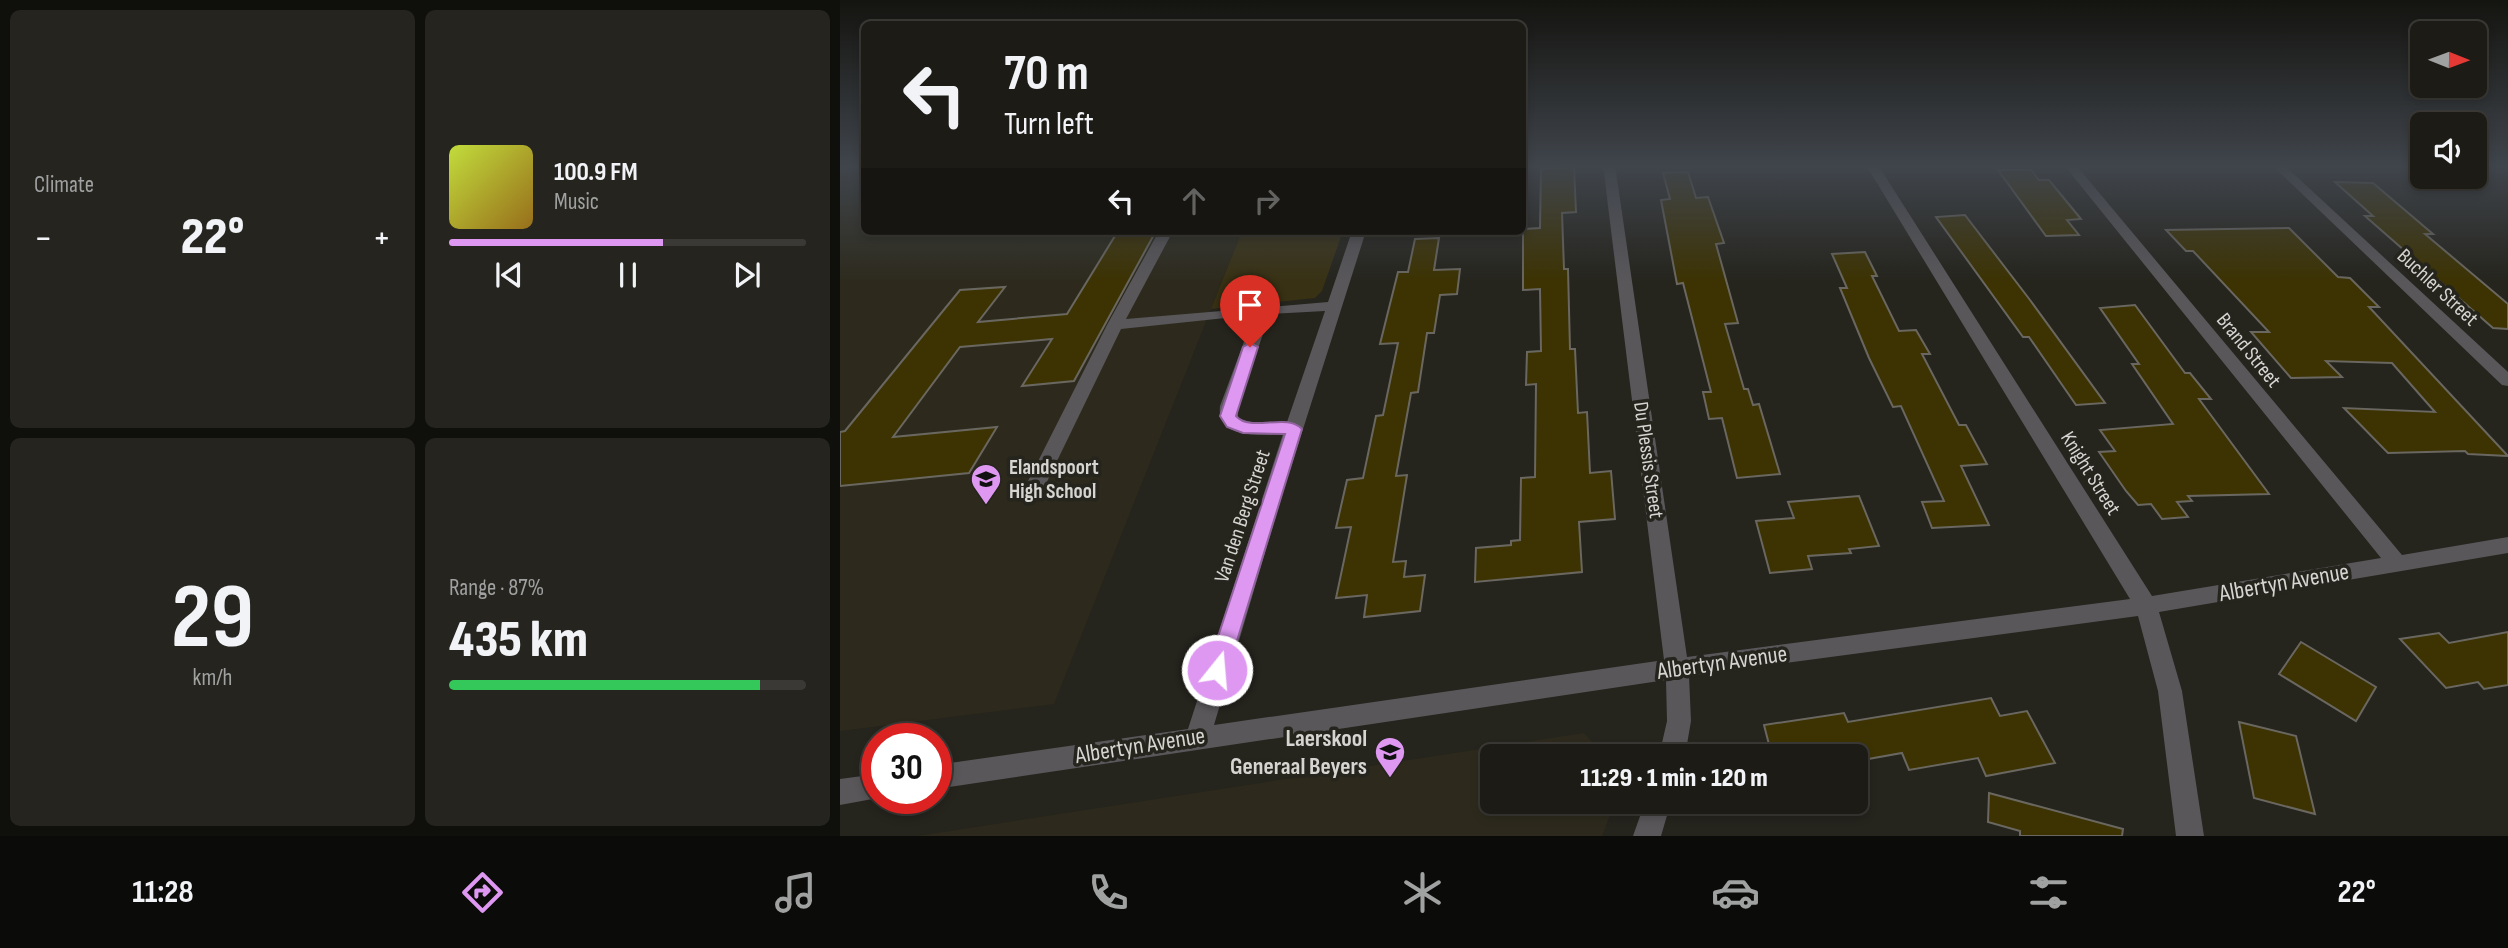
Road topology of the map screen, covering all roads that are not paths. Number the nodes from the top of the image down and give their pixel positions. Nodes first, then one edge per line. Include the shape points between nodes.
1 (1614, 204) edge
2 (1896, 204) edge
3 (2102, 204) edge
4 (2320, 204) edge
5 (1164, 235) edge
6 (1358, 235) edge
7 (1335, 306) junction
8 (1264, 310) junction
9 (1115, 325) junction
10 (2508, 381) edge
11 (1294, 429) junction
12 (1035, 487) dead end
13 (2508, 545) edge
14 (2396, 562) junction
15 (2146, 606) junction
16 (1677, 668) junction
17 (1198, 736) junction
18 (1674, 744) edge
19 (952, 774) edge
20 (861, 789) edge
21 (840, 792) edge
22 (1654, 814) edge
23 (1647, 836) edge
24 (2190, 836) edge

1 - 16 street, Du Plessis Street
2 - 15 street, Knight Street
3 - 14 street, Brand Street
4 - 10 street, Buchler Street
5 - 9 street
6 - 7 street, Van den Berg Street
7 - 8 street
7 - 11 street, Van den Berg Street
8 - 9 street
8 - 11 street via 1228,416 1232,424 1243,427
9 - 12 street
11 - 17 street, Van den Berg Street
13 - 14 street, Albertyn Avenue
14 - 15 street, Albertyn Avenue
15 - 16 street, Albertyn Avenue
15 - 24 street, Knight Street via 2170,682
16 - 17 street, Albertyn Avenue
16 - 18 street, Du Plessis Street via 1679,721
17 - 19 street, Albertyn Avenue
20 - 21 street
22 - 23 street

